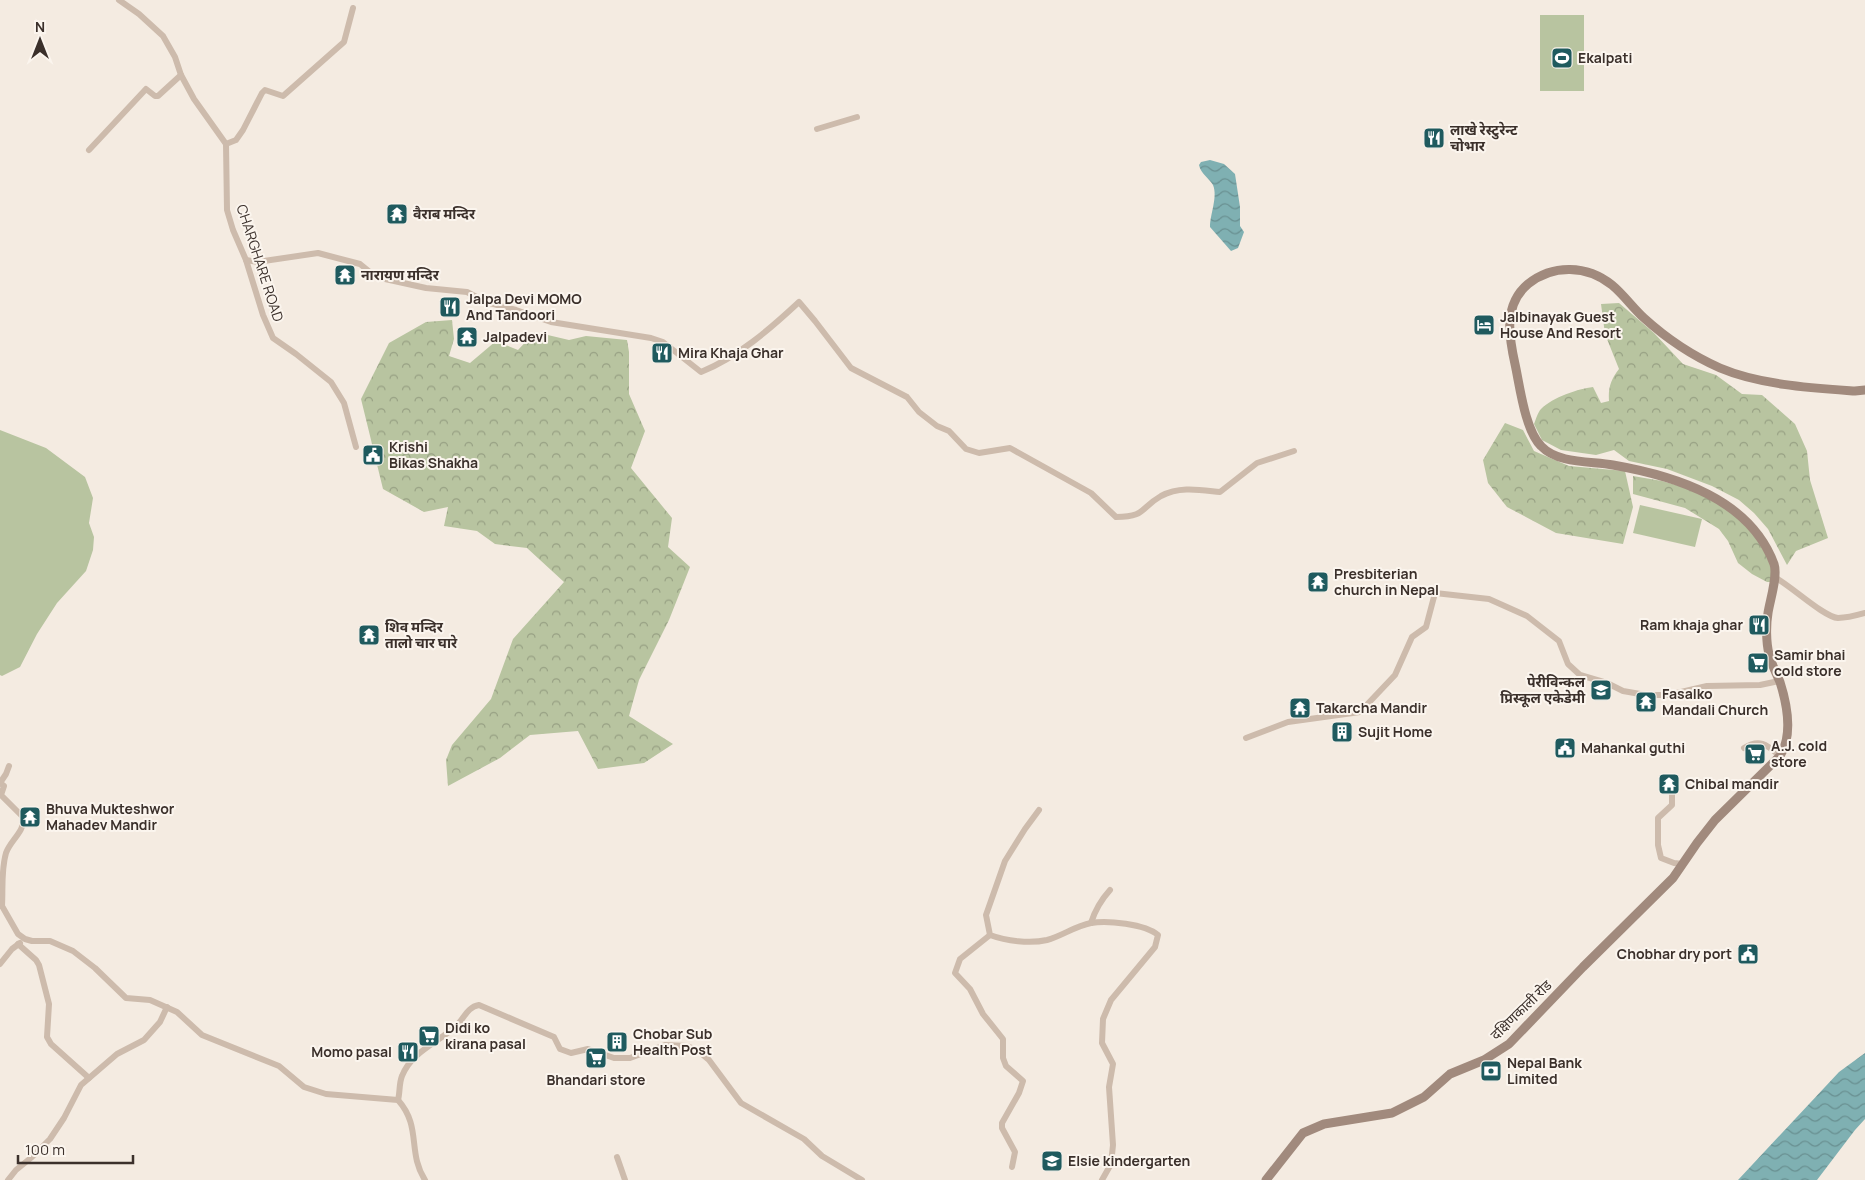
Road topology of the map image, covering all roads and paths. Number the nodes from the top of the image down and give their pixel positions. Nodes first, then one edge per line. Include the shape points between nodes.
1 (119, 0) edge
2 (353, 8) dead end
3 (181, 75) junction
4 (857, 117) dead end
5 (817, 129) dead end
6 (226, 144) junction
7 (89, 150) dead end
8 (246, 260) junction
9 (1865, 390) edge
10 (356, 447) dead end
11 (1294, 451) dead end
12 (1776, 578) junction
13 (1865, 614) edge
14 (1779, 681) junction
15 (1246, 738) dead end
16 (1744, 748) dead end
17 (1780, 756) junction
18 (8, 766) dead end
19 (0, 783) edge
20 (1672, 790) dead end
21 (1039, 810) dead end
22 (1683, 864) junction
23 (1110, 890) dead end
24 (1, 906) edge
25 (1091, 923) junction
26 (990, 935) junction
27 (25, 939) junction
28 (18, 944) junction
29 (0, 964) edge
30 (167, 1008) junction
31 (88, 1078) junction
32 (398, 1100) junction
33 (617, 1157) dead end
34 (1012, 1167) dead end
35 (8, 1180) edge
36 (425, 1180) edge
37 (625, 1180) edge
38 (862, 1180) edge
39 (1102, 1180) edge
40 (1266, 1180) edge

1 - 3 street via 163,36
2 - 6 street via 344,42 283,96 265,90 236,140
3 - 6 street
3 - 7 street via 158,96 146,89
4 - 5 street
6 - 8 street, CHARGHARE ROAD via 228,210
8 - 10 street, CHARGHARE ROAD via 273,338 331,382 344,403
8 - 11 street via 257,262 318,252 360,264 376,277 426,288 467,292 486,302 551,322 657,340 701,372 722,364 799,302 851,368 907,397 919,412 949,431 966,449 979,453 1010,448 1091,493 1116,517 1140,514 1162,496 1186,488 1220,492 1257,463
9 - 12 main road via 1795,386 1722,369 1691,353 1644,318 1612,285 1589,272 1557,269 1543,274 1522,290 1514,302 1510,339 1529,423 1542,448 1560,457 1657,474 1695,486 1743,518 1753,529 1770,553
12 - 13 street via 1827,614 1838,618
12 - 14 main road via 1767,631 1769,654
14 - 15 street via 1760,685 1707,686 1668,696 1623,691 1580,674 1568,664 1559,641 1527,616 1489,599 1435,593 1426,626 1412,637 1395,674 1360,712 1288,722
14 - 17 main road via 1788,732
16 - 17 street via 1760,742
17 - 22 main road, दक्षिणकाली रोड via 1715,820
18 - 19 street
19 - 24 street via 4,786 1,795 24,818 24,824 7,851
20 - 22 street via 1672,805 1658,818 1658,850 1661,858
21 - 26 street via 1005,862 986,916
22 - 40 main road, दक्षिणकाली रोड via 1673,878 1509,1044 1484,1060 1450,1074 1424,1097 1392,1113 1324,1124 1303,1133
23 - 25 street via 1094,911
24 - 27 street via 18,934
25 - 26 street via 1047,940 1020,941
25 - 39 street via 1144,927 1158,936 1155,947 1111,1000 1103,1019 1102,1042 1113,1064 1108,1088 1113,1145 1111,1164
26 - 34 street via 960,959 955,973 970,989 983,1014 1003,1039 1006,1066 1023,1081 1002,1123 1015,1152
27 - 28 street
27 - 30 street via 50,941 73,951 126,998 150,1000
28 - 29 street
28 - 31 street via 38,965 49,1004 47,1037
30 - 31 street via 144,1040 117,1054
30 - 32 street via 177,1012 202,1035 279,1066 304,1087 326,1094
31 - 35 street via 50,1139
32 - 36 street via 410,1116 418,1169
32 - 38 street via 402,1077 412,1060 457,1026 471,1008 479,1005 554,1037 560,1049 571,1053 588,1049 614,1058 630,1058 665,1045 697,1050 709,1060 741,1102 804,1139 822,1156
33 - 37 street

